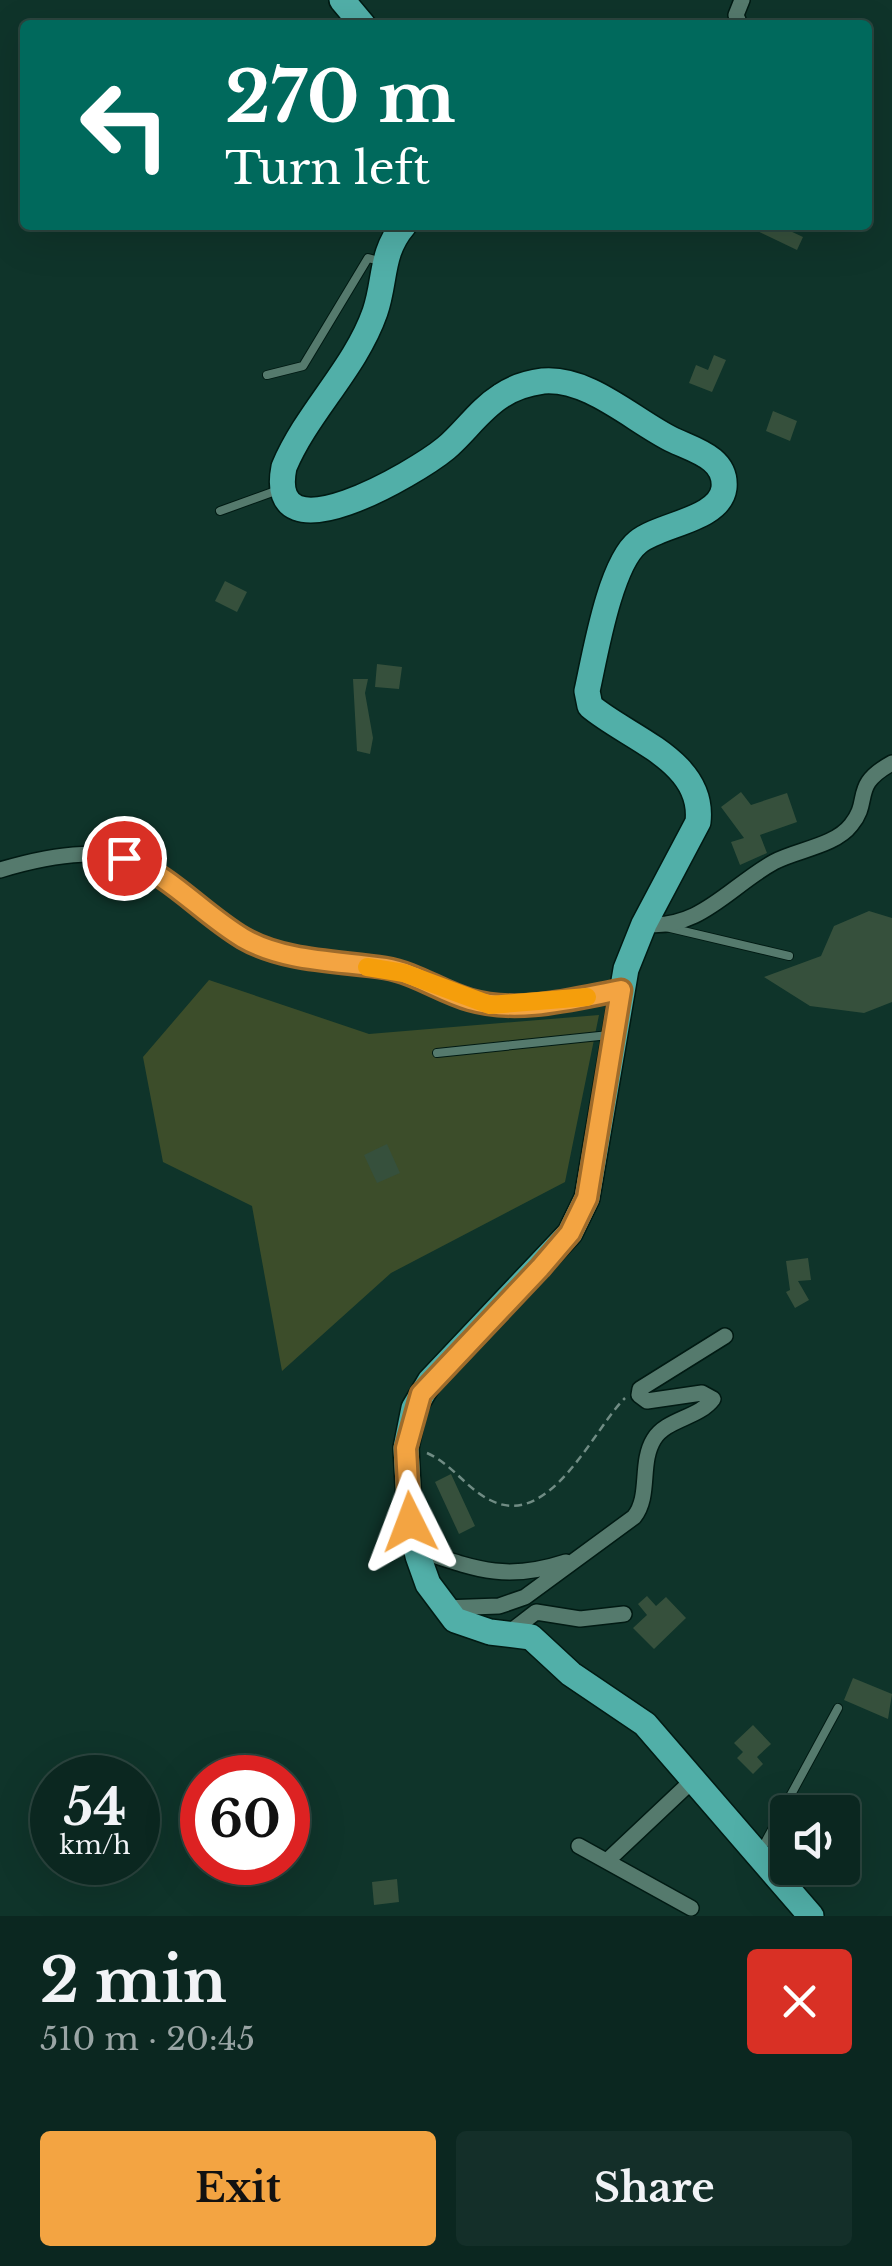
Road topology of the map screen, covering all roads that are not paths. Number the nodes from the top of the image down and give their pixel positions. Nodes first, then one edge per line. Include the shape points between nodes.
1 (342, 0) edge
2 (359, 20) edge
3 (401, 230) edge
4 (382, 262) junction
5 (267, 375) dead end
6 (281, 489) junction
7 (220, 511) dead end
8 (892, 762) edge
9 (0, 870) edge
10 (655, 925) junction
11 (789, 956) dead end
12 (621, 990) junction
13 (614, 1034) junction
14 (437, 1053) dead end
15 (725, 1336) dead end
16 (416, 1549) junction
17 (580, 1558) junction
18 (442, 1608) junction
19 (624, 1614) dead end
20 (510, 1632) junction
21 (838, 1708) dead end
22 (694, 1779) junction
23 (578, 1846) dead end
24 (760, 1852) junction
25 (607, 1861) junction
26 (690, 1908) dead end
27 (811, 1916) edge

1 - 2 main road
3 - 4 main road
4 - 5 lane via 368,258 303,366
4 - 6 main road via 376,309 288,457
6 - 7 lane
6 - 10 main road via 305,511 388,486 446,448 516,386 550,380 599,397 707,455 722,472 724,491 714,507 652,533 622,559 587,691 590,706 605,719 679,769 700,804
8 - 10 street via 864,784 855,820 844,831 776,861 712,908
9 - 12 street via 64,854 124,858 160,873 247,940 404,973 490,1005
10 - 11 lane
10 - 12 main road
12 - 13 main road
13 - 14 lane
13 - 16 main road via 580,1215 540,1268 430,1381 414,1408 406,1448
15 - 17 street via 640,1389 647,1401 702,1393 713,1398 656,1435 643,1466 640,1510
16 - 17 street via 512,1574
16 - 18 main road
17 - 18 street via 525,1597 499,1606
18 - 20 main road via 470,1626
19 - 20 street via 536,1612
20 - 22 main road via 531,1637 571,1674 645,1724
21 - 24 lane
22 - 24 main road
22 - 25 street
23 - 25 street
24 - 27 main road
25 - 26 street

